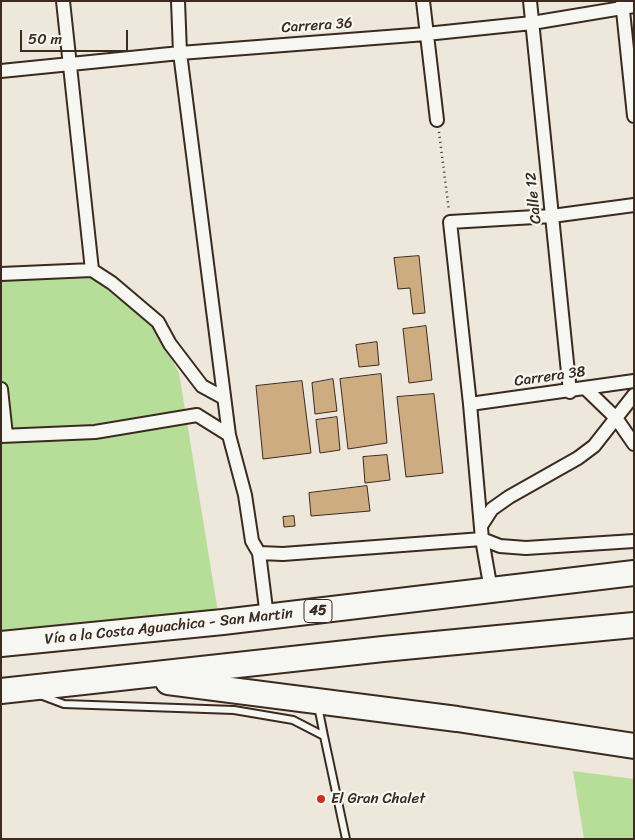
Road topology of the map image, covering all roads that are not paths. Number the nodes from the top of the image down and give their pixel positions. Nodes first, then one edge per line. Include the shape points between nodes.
1 (64, 1) edge
2 (178, 1) edge
3 (423, 1) edge
4 (530, 1) edge
5 (626, 5) edge
6 (532, 23) junction
7 (426, 34) junction
8 (180, 53) junction
9 (70, 64) junction
10 (1, 71) edge
11 (634, 116) edge
12 (437, 120) road end
13 (634, 205) edge
14 (552, 216) junction
15 (92, 270) junction
16 (1, 274) edge
17 (634, 381) edge
18 (1, 389) edge
19 (586, 389) junction
20 (570, 392) junction
21 (634, 395) edge
22 (224, 398) junction
23 (470, 404) junction
24 (616, 418) junction
25 (4, 435) edge
26 (229, 435) junction
27 (634, 444) edge
28 (481, 526) junction
29 (482, 539) junction
30 (634, 541) edge
31 (259, 553) junction
32 (634, 573) edge
33 (491, 590) junction
34 (267, 617) junction
35 (634, 625) edge
36 (1, 644) edge
37 (109, 678) junction
38 (12, 690) edge
39 (317, 701) junction
40 (324, 736) junction
41 (634, 746) edge
42 (346, 839) edge

1 - 9 street
2 - 8 street
3 - 7 street
4 - 6 street, Calle 12
5 - 6 street, Carrera 36
5 - 11 street
6 - 7 street, Carrera 36
6 - 14 street, Calle 12
7 - 8 street, Carrera 36
7 - 12 street
8 - 9 street, Carrera 36
8 - 22 street
9 - 10 street, Carrera 36
9 - 15 street
13 - 14 street
14 - 20 street, Calle 12
14 - 23 street via 450,222
15 - 16 street
15 - 22 street via 158,322 170,344 202,386
17 - 19 street, Carrera 38
18 - 25 street
19 - 20 street, Carrera 38
19 - 24 street
20 - 23 street, Carrera 38
21 - 24 street
22 - 26 street
23 - 28 street
24 - 27 street
24 - 28 street via 594,446 509,497 492,510
25 - 26 street via 95,432 197,415
26 - 31 street via 245,495 252,541
28 - 29 street
29 - 30 street via 500,546 526,548
29 - 31 street via 283,554
29 - 33 street
31 - 34 street
32 - 33 highway, Vía a la Costa Aguachica - San Martin / 45
33 - 34 highway, Vía a la Costa Aguachica - San Martin / 45
34 - 36 highway, Vía a la Costa Aguachica - San Martin / 45
35 - 37 highway
37 - 38 highway
37 - 39 highway via 187,684
38 - 40 lane via 64,704 234,710 293,720
39 - 40 lane
39 - 41 highway
40 - 42 lane

